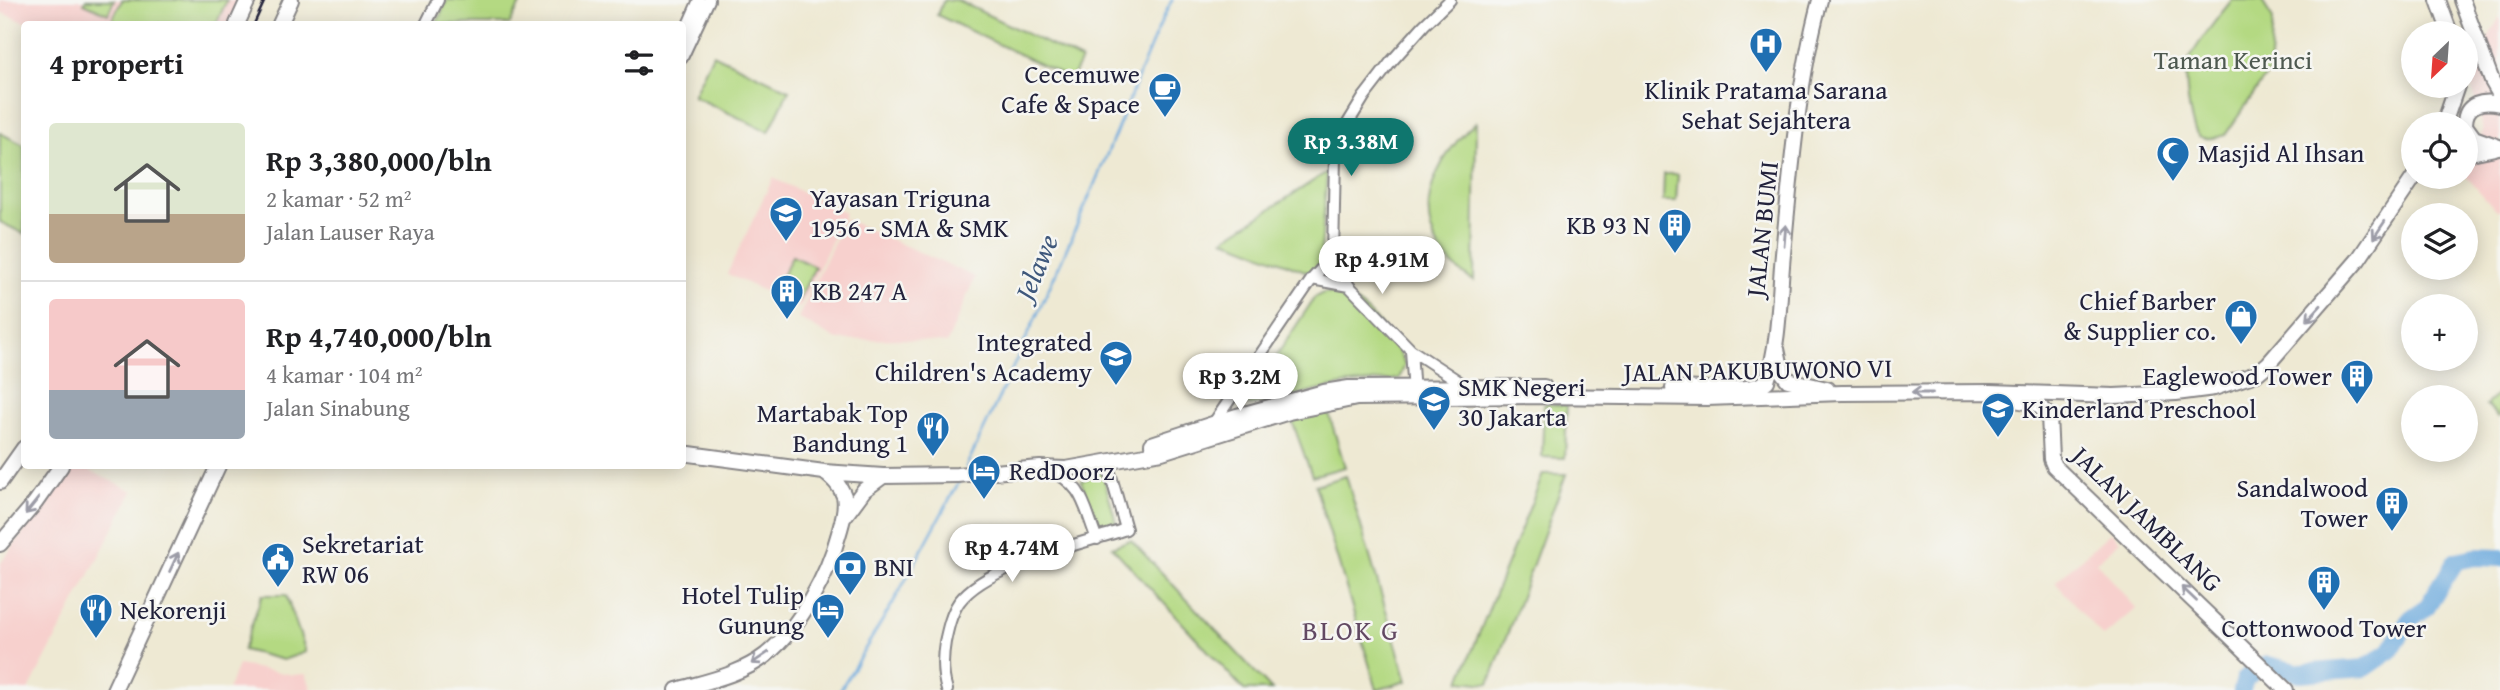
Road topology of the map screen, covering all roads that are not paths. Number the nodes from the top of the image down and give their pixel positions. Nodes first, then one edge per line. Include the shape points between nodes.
1 (248, 0) edge
2 (291, 0) edge
3 (438, 0) edge
4 (699, 0) edge
5 (709, 0) edge
6 (1450, 0) edge
7 (1820, 0) edge
8 (2438, 0) edge
9 (2462, 0) edge
10 (238, 21) edge
11 (280, 21) edge
12 (428, 21) edge
13 (2446, 21) edge
14 (686, 29) edge
15 (686, 49) edge
16 (2500, 95) edge
17 (2500, 104) edge
18 (2467, 112) edge
19 (2478, 139) edge
20 (2500, 147) edge
21 (2478, 152) edge
22 (2406, 189) edge
23 (2412, 189) edge
24 (2399, 200) junction
25 (1333, 256) junction
26 (1312, 279) junction
27 (1349, 286) junction
28 (1775, 340) junction
29 (1411, 350) junction
30 (1241, 384) junction
31 (1466, 386) junction
32 (1414, 392) junction
33 (1991, 392) junction
34 (1842, 393) junction
35 (1237, 416) junction
36 (1213, 424) junction
37 (21, 452) edge
38 (686, 454) edge
39 (1107, 461) junction
40 (1040, 468) junction
41 (59, 469) edge
42 (217, 469) edge
43 (824, 472) junction
44 (883, 476) junction
45 (0, 482) edge
46 (843, 518) junction
47 (1097, 539) junction
48 (0, 544) edge
49 (2283, 687) edge
50 (114, 690) edge
51 (677, 690) edge
52 (947, 690) edge

1 - 10 main road
2 - 11 main road
3 - 12 street
4 - 14 street
5 - 15 street
6 - 25 street via 1391,62 1345,128 1335,156
28 -> 7 main road, JALAN BUMI via 1807,51
8 - 13 main road
9 - 16 main road
17 - 18 main road via 2476,104
19 - 20 main road
20 - 21 main road
22 - 24 main road, JALAN PAKUBUWONO VI
23 - 24 main road
24 -> 33 main road, JALAN PAKUBUWONO VI via 2323,303 2256,374 2214,388 2176,393
25 - 26 street
25 - 27 street
26 - 27 street
26 - 30 street
27 - 29 street
28 - 31 main road, JALAN PAKUBUWONO VI via 1767,381 1755,387
28 - 34 main road via 1784,377
29 - 31 street
29 - 32 street
30 - 35 street
30 - 36 street
31 - 32 main road, JALAN PAKUBUWONO VI
32 - 34 main road, JALAN PAKUBUWONO VI via 1707,398
32 - 35 main road, JALAN PAKUBUWONO VI via 1349,388
32 - 39 main road, JALAN PAKUBUWONO VI via 1328,403 1162,452
33 -> 34 main road, JALAN PAKUBUWONO VI
49 -> 33 main road, JALAN JAMBLANG via 2054,466 2049,415 2044,408
35 - 36 main road, JALAN PAKUBUWONO VI
36 - 40 main road, JALAN PAKUBUWONO VI via 1159,443
37 - 45 main road
38 - 43 main road, JALAN PAKUBUWONO VI
39 - 40 main road, JALAN PAKUBUWONO VI via 1066,469
39 - 47 street via 1126,529
40 - 44 main road, JALAN PAKUBUWONO VI
40 - 47 street via 1070,481
41 -> 48 main road
50 -> 42 main road
43 - 44 main road, JALAN PAKUBUWONO VI
43 - 46 main road via 841,489
44 - 46 main road via 864,490
46 -> 51 main road via 820,586 773,648 730,675
47 - 52 street via 994,574 965,595 949,622 942,660

